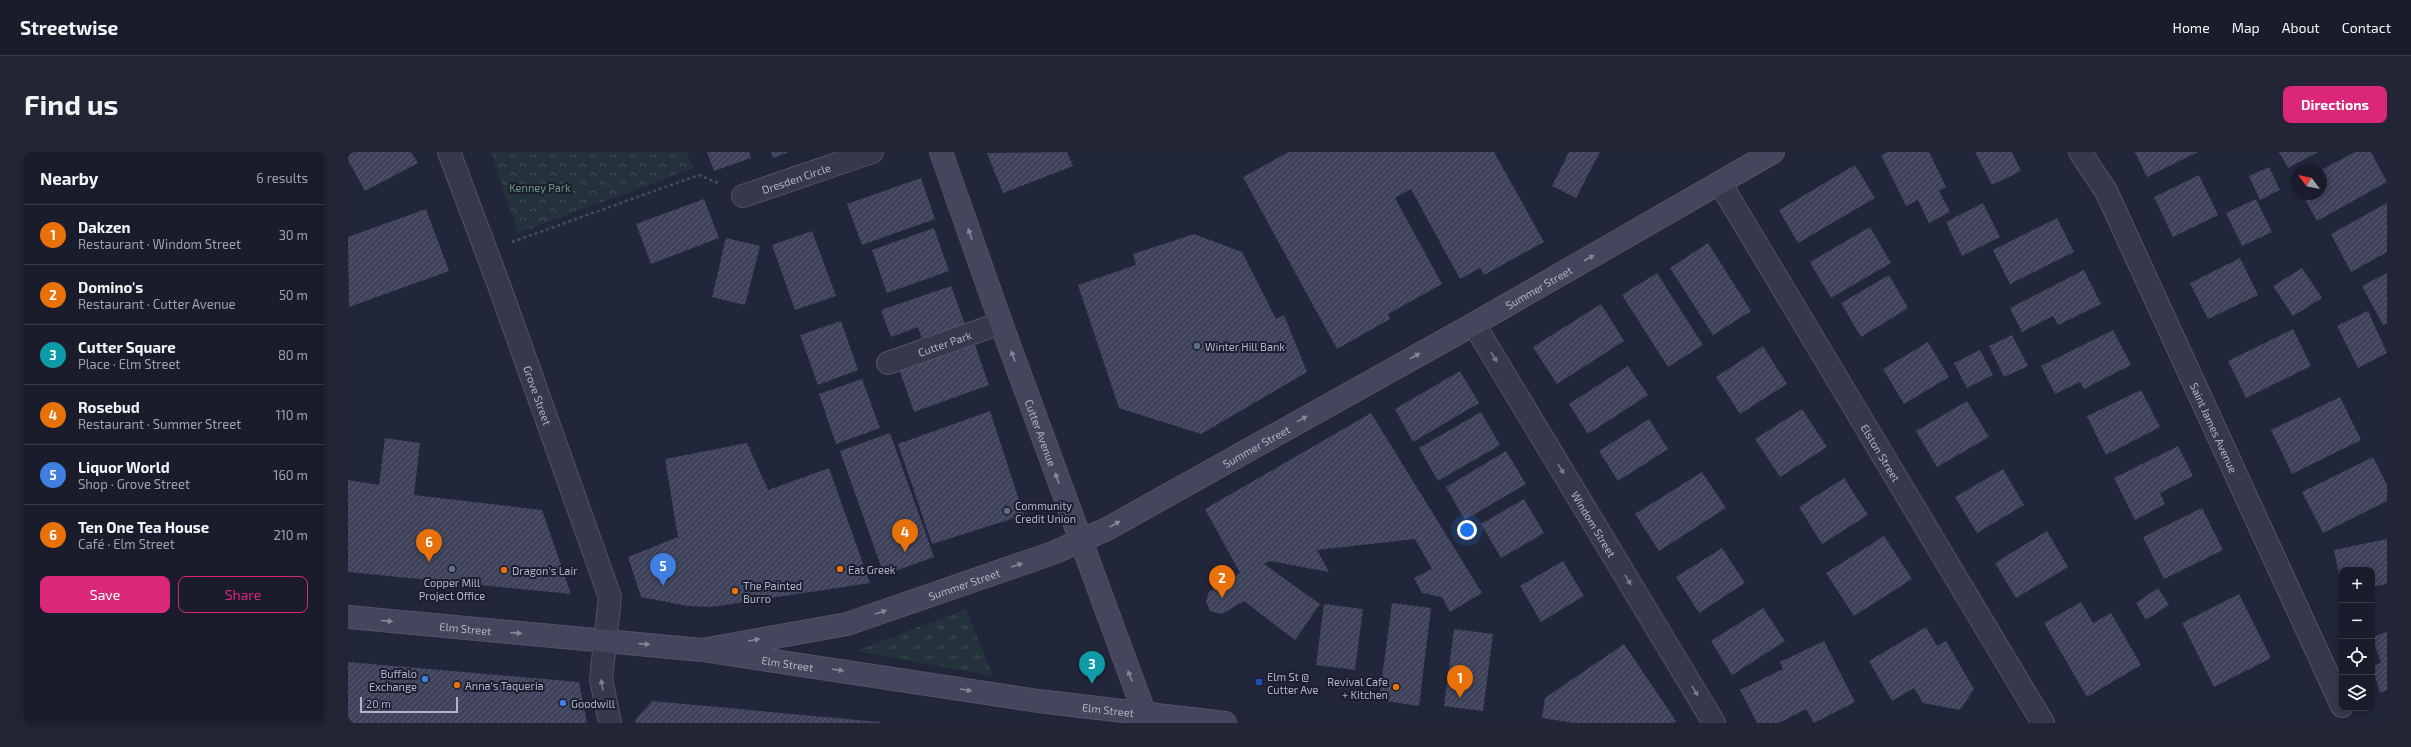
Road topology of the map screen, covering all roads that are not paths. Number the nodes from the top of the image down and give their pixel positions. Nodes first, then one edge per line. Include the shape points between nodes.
1 (449, 152) edge
2 (872, 152) edge
3 (942, 152) edge
4 (1773, 152) edge
5 (2080, 152) edge
6 (1720, 183) junction
7 (743, 196) dead end
8 (1001, 323) junction
9 (1474, 324) junction
10 (888, 363) dead end
11 (1080, 541) junction
12 (348, 617) edge
13 (605, 641) junction
14 (702, 650) junction
15 (2339, 700) edge
16 (2344, 711) edge
17 (1146, 718) edge
18 (610, 723) edge
19 (1225, 723) edge
20 (1714, 723) edge
21 (2043, 723) edge
22 (2350, 723) edge

1 - 13 street, Grove Street via 610,597
2 - 7 street, Dresden Circle
8 -> 3 main road, Cutter Avenue
4 - 6 main road, Summer Street
5 - 15 street, Saint James Avenue via 2106,191
9 -> 6 main road, Summer Street
6 - 21 street, Elston Street
8 - 10 street, Cutter Park
11 -> 8 main road, Cutter Avenue
11 -> 9 main road, Summer Street via 1106,529
9 -> 20 street, Windom Street
14 -> 11 main road, Summer Street via 847,624 1053,553
17 -> 11 main road, Cutter Avenue
12 -> 13 main road, Elm Street
13 -> 14 main road, Elm Street
18 -> 13 street, Grove Street via 601,679
14 -> 17 main road, Elm Street
16 - 22 street, Saint James Avenue
17 - 19 main road, Elm Street

